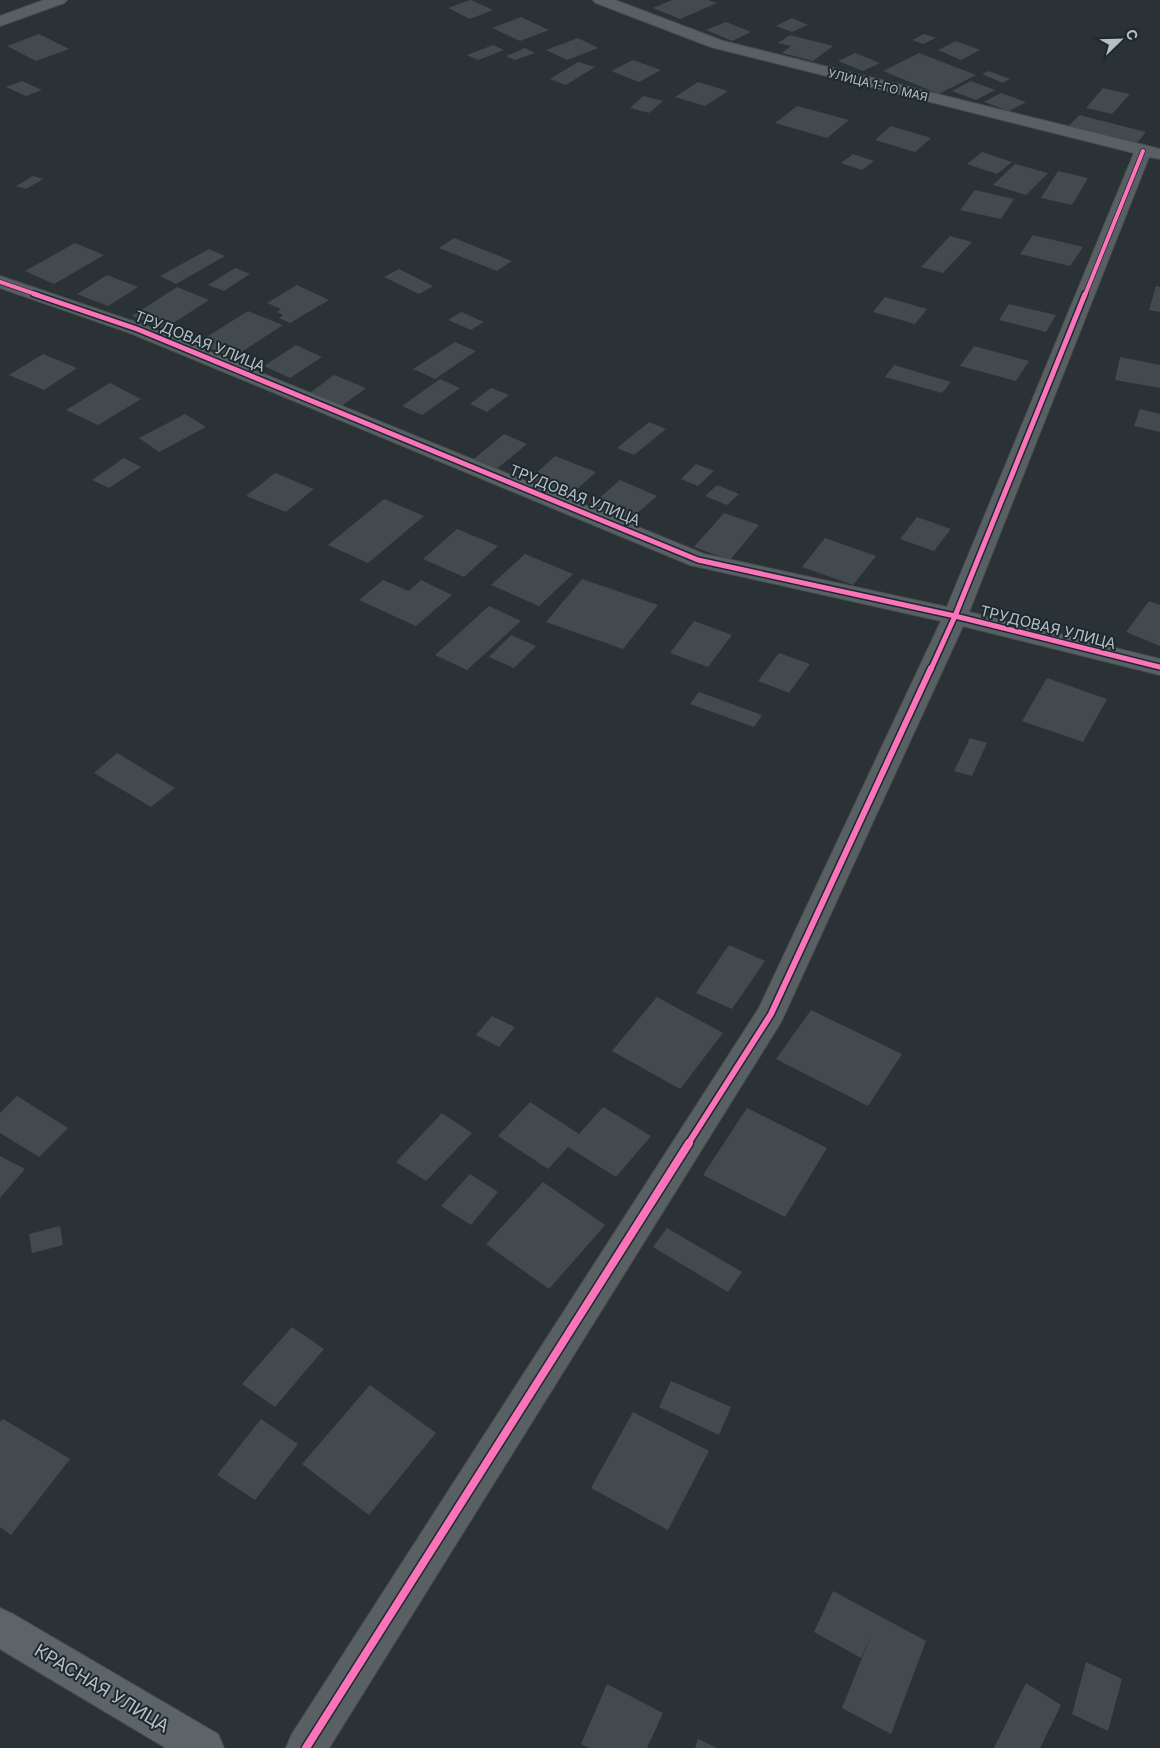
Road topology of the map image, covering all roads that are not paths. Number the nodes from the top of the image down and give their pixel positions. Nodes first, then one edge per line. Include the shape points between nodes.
1 (59, 0) edge
2 (601, 0) edge
3 (0, 21) edge
4 (1152, 153) edge
5 (0, 282) edge
6 (955, 616) junction
7 (1160, 667) edge
8 (0, 1627) edge
9 (204, 1748) edge
10 (306, 1748) edge

1 - 3 street
2 - 4 street, УЛИЦА 1-ГО МАЯ via 717,44
4 - 6 street
5 - 6 street, ТРУДОВАЯ УЛИЦА via 137,328 698,560
6 - 7 street, ТРУДОВАЯ УЛИЦА
6 - 10 street via 771,1014
8 - 9 main road, КРАСНАЯ УЛИЦА

